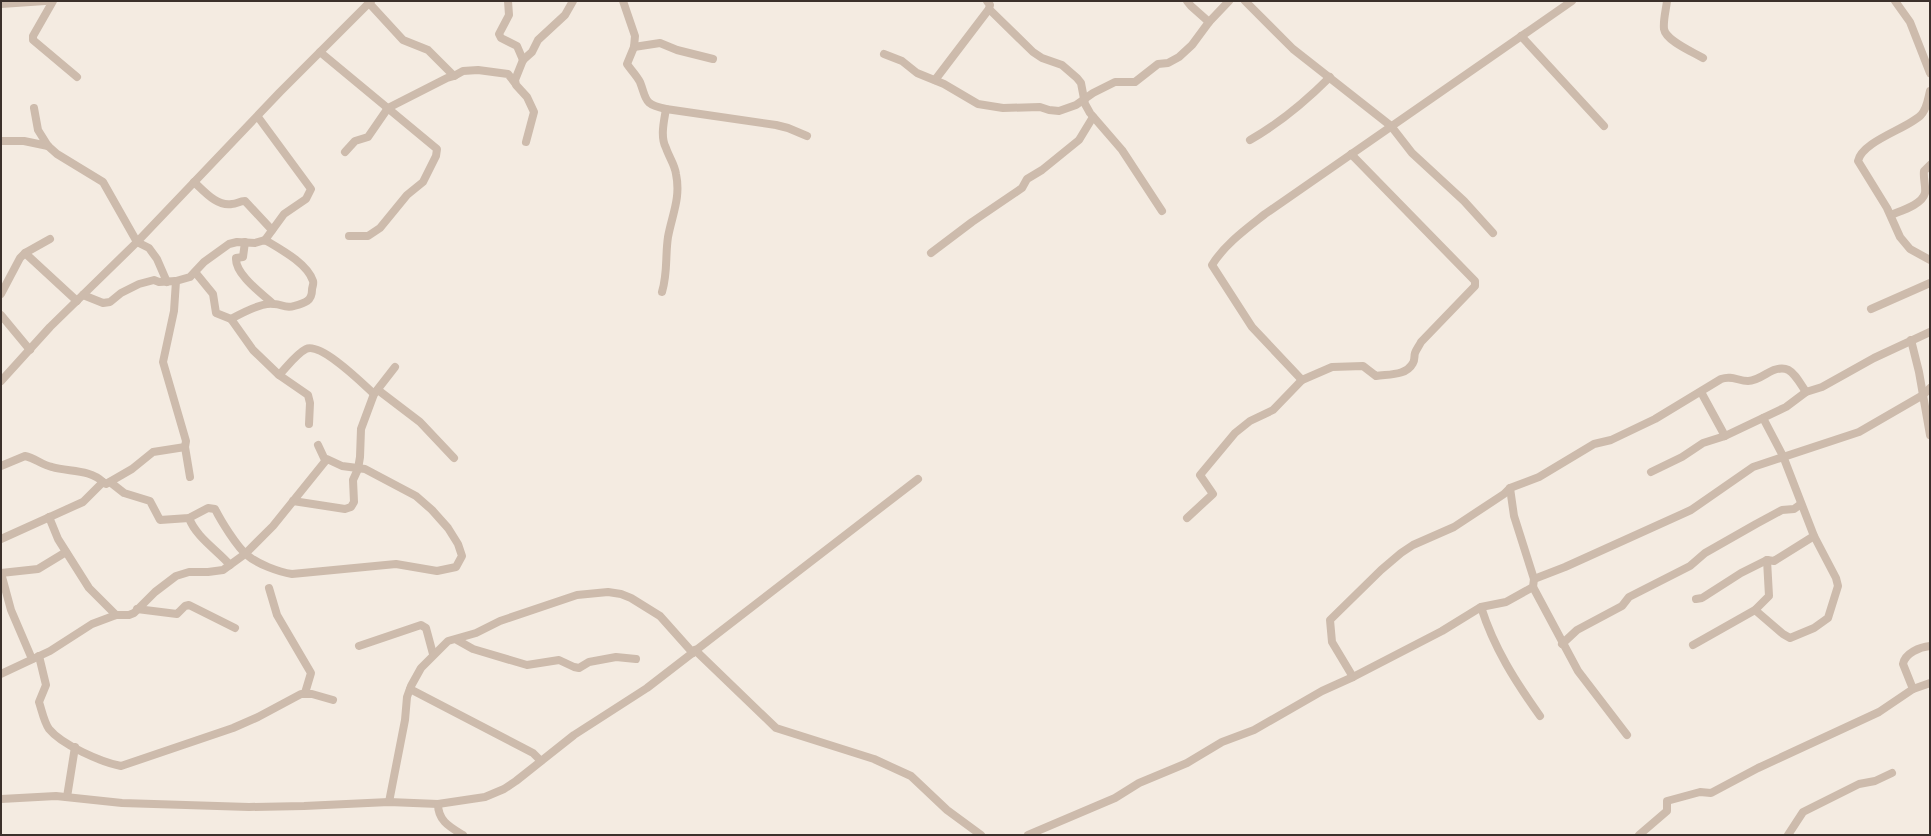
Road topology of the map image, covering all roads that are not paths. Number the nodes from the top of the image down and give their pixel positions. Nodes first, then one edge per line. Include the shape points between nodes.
1 (45, 1) edge
2 (53, 1) edge
3 (508, 1) edge
4 (573, 1) edge
5 (622, 1) edge
6 (1187, 1) edge
7 (1229, 1) edge
8 (1245, 1) edge
9 (1572, 1) edge
10 (1667, 1) edge
11 (1895, 1) edge
12 (370, 2) edge
13 (1, 4) edge
14 (988, 5) edge
15 (1209, 22) junction
16 (1521, 36) junction
17 (634, 47) junction
18 (320, 52) junction
19 (884, 54) dead end
20 (1703, 58) dead end
21 (713, 59) dead end
22 (523, 60) junction
23 (1930, 73) edge
24 (454, 76) junction
25 (77, 77) dead end
26 (1330, 78) junction
27 (935, 80) junction
28 (515, 82) junction
29 (1930, 92) edge
30 (1084, 100) junction
31 (34, 108) dead end
32 (388, 108) junction
33 (666, 109) junction
34 (258, 117) junction
35 (1093, 117) junction
36 (1391, 126) junction
37 (1604, 126) dead end
38 (807, 136) dead end
39 (1250, 140) dead end
40 (1, 141) edge
41 (526, 142) dead end
42 (48, 146) junction
43 (345, 152) dead end
44 (1351, 154) junction
45 (1930, 165) edge
46 (194, 182) junction
47 (1162, 211) dead end
48 (1891, 215) junction
49 (272, 230) junction
50 (1493, 233) dead end
51 (349, 236) dead end
52 (50, 239) dead end
53 (265, 240) junction
54 (137, 242) junction
55 (245, 242) junction
56 (25, 253) junction
57 (931, 253) dead end
58 (1930, 260) edge
59 (194, 272) junction
60 (176, 281) junction
61 (167, 282) junction
62 (1930, 283) edge
63 (662, 292) dead end
64 (1, 294) edge
65 (80, 298) junction
66 (272, 303) junction
67 (1871, 309) dead end
68 (1, 315) edge
69 (231, 319) junction
70 (1930, 332) edge
71 (1911, 340) junction
72 (30, 350) junction
73 (395, 367) dead end
74 (279, 375) junction
75 (1302, 380) junction
76 (1, 381) edge
77 (1930, 388) edge
78 (376, 392) junction
79 (1701, 392) junction
80 (1806, 392) junction
81 (1923, 395) junction
82 (1763, 418) junction
83 (309, 424) dead end
84 (1930, 435) edge
85 (1725, 436) junction
86 (318, 445) dead end
87 (185, 447) junction
88 (1783, 456) junction
89 (454, 458) dead end
90 (325, 460) junction
91 (1, 466) edge
92 (358, 469) junction
93 (1651, 472) dead end
94 (190, 477) dead end
95 (918, 479) dead end
96 (106, 482) junction
97 (1510, 488) junction
98 (293, 500) junction
99 (1801, 504) junction
100 (49, 517) junction
101 (189, 518) junction
102 (1187, 518) dead end
103 (1814, 536) junction
104 (1, 539) edge
105 (66, 552) junction
106 (246, 554) junction
107 (1766, 560) junction
108 (230, 565) junction
109 (1, 573) edge
110 (1533, 583) junction
111 (269, 588) dead end
112 (1696, 599) dead end
113 (1481, 607) junction
114 (137, 609) junction
115 (1755, 610) junction
116 (116, 615) junction
117 (235, 628) dead end
118 (457, 640) junction
119 (1562, 644) junction
120 (1693, 645) dead end
121 (359, 646) dead end
122 (1930, 646) edge
123 (694, 652) junction
124 (433, 654) junction
125 (35, 658) junction
126 (636, 659) dead end
127 (1, 674) edge
128 (1353, 677) junction
129 (1930, 683) edge
130 (410, 689) junction
131 (1913, 689) junction
132 (305, 693) junction
133 (333, 700) dead end
134 (1540, 716) dead end
135 (1627, 735) dead end
136 (75, 747) junction
137 (541, 761) junction
138 (1892, 773) dead end
139 (67, 797) junction
140 (1, 799) edge
141 (389, 802) junction
142 (438, 804) junction
143 (463, 835) edge
144 (981, 835) edge
145 (1028, 835) edge
146 (1639, 835) edge
147 (1788, 835) edge

1 - 13 street
2 - 25 street via 33,40
3 - 22 street via 509,15 498,34 517,46
4 - 22 street via 565,15 538,40 532,52
5 - 17 street via 633,28
6 - 15 street
7 - 15 street
8 - 26 street via 1293,49
9 - 16 street
10 - 20 street via 1665,33
11 - 23 street via 1910,22
12 - 18 street
12 - 24 street via 403,40 428,50
14 - 27 street
14 - 30 street via 1033,52 1062,65 1077,78
15 - 30 street via 1192,45 1179,57 1168,63 1158,64 1135,82 1115,82
16 - 36 street
16 - 37 street
17 - 21 street via 660,43
17 - 33 street via 627,64 640,81 643,96 657,107
18 - 32 street
18 - 34 street
19 - 27 street
22 - 28 street
24 - 28 street via 463,71 478,70 508,74
24 - 32 street
26 - 36 street
26 - 39 street via 1298,108
27 - 30 street via 978,104 992,107 1040,107 1054,111
28 - 41 street via 527,97 534,112
29 - 48 street via 1920,116 1879,140 1859,158 1859,164
30 - 35 street
31 - 42 street via 38,130
32 - 43 street via 368,137 355,142
32 - 51 street via 433,145 437,149 436,156 423,182 407,195 380,228 368,236
33 - 38 street via 758,121 788,128
33 - 63 street via 663,139 676,173 678,191 668,236 667,277
34 - 46 street
34 - 49 street via 311,189 306,198 289,209
35 - 47 street via 1122,150
35 - 57 street via 1079,140 1027,180 1022,188
36 - 44 street
36 - 50 street via 1412,153 1460,197
40 - 42 street via 24,141
42 - 54 street via 103,182
44 - 75 street via 1240,233 1222,250 1212,265 1252,327
44 - 75 street via 1476,284 1421,342 1414,362 1407,371 1376,376 1363,366 1332,367
45 - 48 street via 1924,171 1923,197
46 - 49 street via 211,198 232,204 244,202
46 - 54 street
48 - 58 street via 1905,244
49 - 53 street
52 - 56 street
53 - 55 street
53 - 66 street via 298,261 313,282 313,295 310,299 294,306 282,307
54 - 61 street via 149,248
54 - 65 street
55 - 59 street via 222,247
55 - 66 street via 243,257 236,258 238,265 246,279
56 - 64 street via 12,270
56 - 65 street
59 - 60 street via 190,277
59 - 69 street via 213,294 216,313
60 - 61 street
60 - 87 street via 174,310 163,362 186,441
61 - 65 street via 154,280 139,284 110,302 102,303
62 - 67 street
65 - 72 street
66 - 69 street
68 - 72 street
69 - 74 street via 249,347
70 - 71 street
71 - 80 street via 1822,387
71 - 81 street
72 - 76 street
73 - 78 street
74 - 78 street via 305,349 317,348
74 - 83 street via 308,395
75 - 102 street via 1273,410 1250,421 1235,433 1200,475 1212,494
77 - 81 street
78 - 89 street via 420,422
78 - 92 street via 361,429
79 - 80 street via 1726,377 1753,380 1780,367 1791,371
79 - 85 street
79 - 97 street via 1655,420 1612,440 1594,444 1539,477
80 - 82 street via 1786,407
81 - 84 street
81 - 88 street via 1859,432
82 - 85 street
82 - 88 street
85 - 93 street via 1702,443 1682,458
86 - 90 street
87 - 94 street
87 - 96 street via 152,452 132,468
88 - 99 street
88 - 110 street via 1748,470 1691,510
90 - 92 street
90 - 98 street
91 - 96 street via 26,456 51,467 80,472
92 - 98 street via 353,480 354,502 349,508
92 - 106 street via 365,469 405,490 432,510 458,544 462,556 459,565 452,569 437,571 396,564 292,574 254,561
95 - 123 street
96 - 100 street via 83,502
96 - 101 street via 124,493 150,502 160,520
97 - 110 street via 1514,516
97 - 128 street via 1454,527 1401,553 1332,616 1329,624 1332,642
98 - 106 street
99 - 103 street
99 - 119 street via 1794,509 1782,510 1756,524 1705,553 1690,566 1629,597 1622,606 1577,630
100 - 104 street
100 - 105 street
101 - 106 street via 208,508 215,509
101 - 108 street via 192,527
103 - 107 street via 1774,561
103 - 115 street via 1838,586 1828,618 1814,628 1790,638
105 - 109 street via 38,568
105 - 116 street via 93,593
106 - 108 street
107 - 112 street via 1702,598
107 - 115 street via 1769,596
108 - 114 street via 223,570 189,572 176,576
109 - 125 street via 11,610
110 - 113 street via 1506,602
110 - 119 street
111 - 132 street via 277,615 311,673
113 - 128 street via 1442,631
113 - 134 street via 1494,644
114 - 116 street via 129,615
114 - 117 street via 177,614 184,606 189,605
115 - 120 street
116 - 125 street via 82,629
118 - 123 street via 541,606 577,595 608,592 631,598 660,616
118 - 124 street via 448,641
118 - 126 street via 473,649 527,665 559,660 579,668 589,662 616,658
119 - 135 street via 1578,671
121 - 124 street via 421,625 426,628
122 - 131 street via 1915,650 1903,661
123 - 137 street via 647,688 574,735
123 - 144 street via 776,728 874,759 912,776 947,810
124 - 130 street via 421,668
125 - 127 street
125 - 136 street via 46,685 39,702 46,723 56,736
128 - 145 street via 1322,691 1254,730 1222,742 1187,764 1139,783 1115,798
129 - 131 street
130 - 137 street via 533,753
130 - 141 street
131 - 146 street via 1879,712 1758,768 1711,793 1700,792 1667,801 1667,811
132 - 133 street
132 - 136 street via 233,728 121,766
136 - 139 street
137 - 142 street via 504,789 485,797
138 - 147 street via 1875,781 1859,784 1803,812
139 - 140 street
139 - 141 street via 122,803 249,807
141 - 142 street
142 - 143 street via 438,814 444,822

